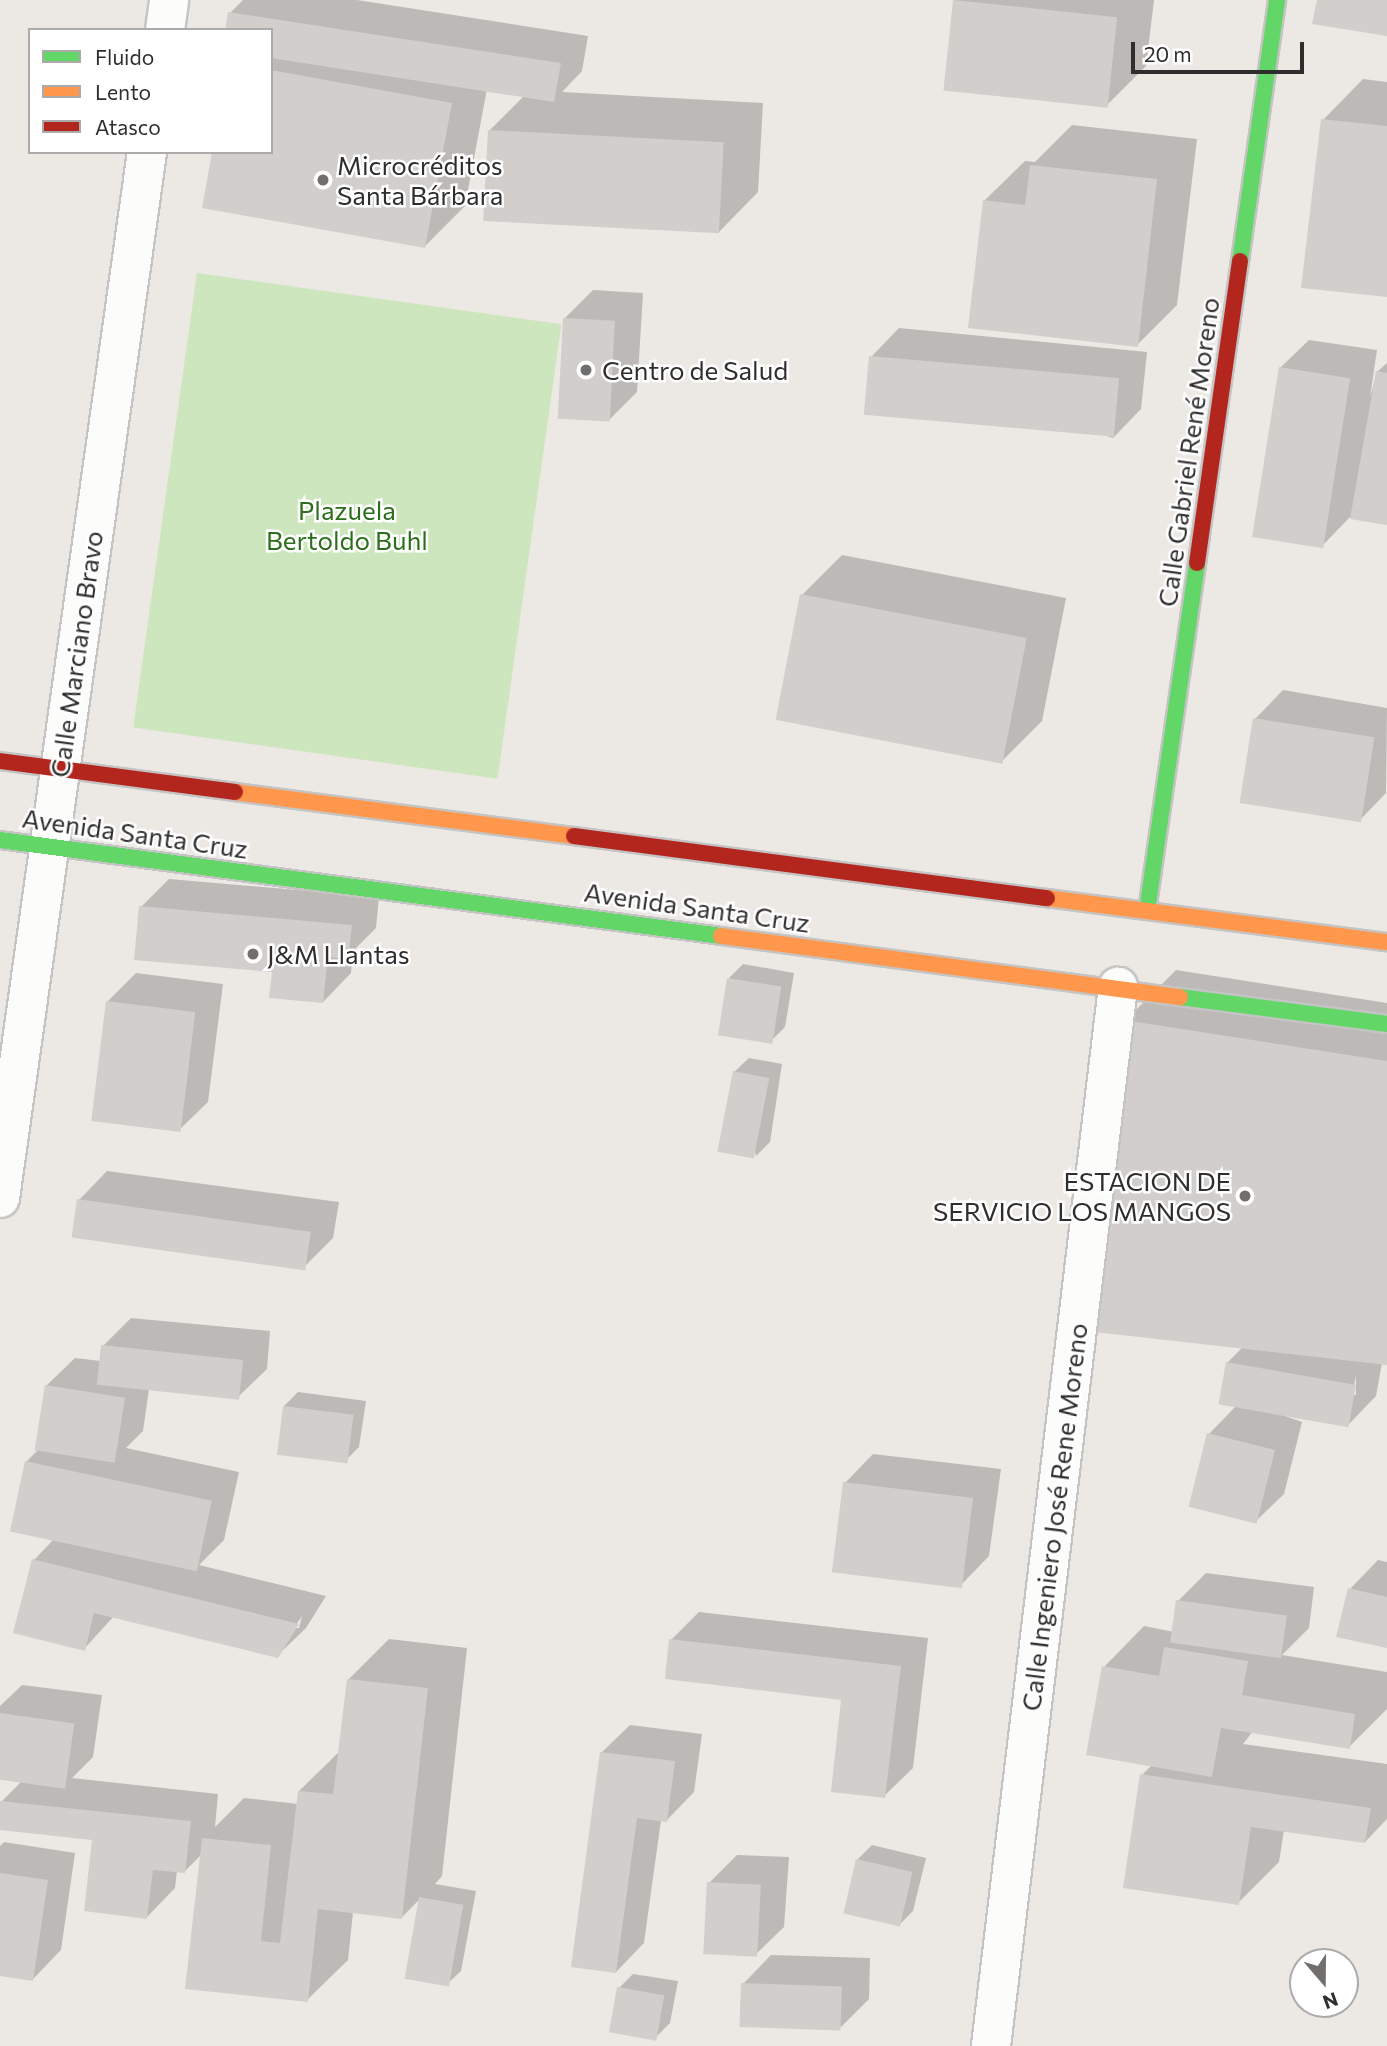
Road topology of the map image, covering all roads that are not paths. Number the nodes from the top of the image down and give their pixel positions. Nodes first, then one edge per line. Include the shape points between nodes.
1 (169, 0) edge
2 (1277, 0) edge
3 (164, 28) edge
4 (147, 154) edge
5 (0, 761) edge
6 (61, 769) junction
7 (0, 839) edge
8 (49, 846) junction
9 (1147, 911) junction
10 (1387, 942) edge
11 (1118, 987) junction
12 (1387, 1024) edge
13 (0, 1198) edge
14 (990, 2046) edge

1 - 3 street
2 - 9 main road, Calle Gabriel René Moreno
4 - 6 street, Calle Marciano Bravo
5 - 6 main road, Avenida Santa Cruz
6 - 8 street, Calle Marciano Bravo
6 - 9 main road, Avenida Santa Cruz
7 - 8 main road, Avenida Santa Cruz
8 - 11 main road, Avenida Santa Cruz
8 - 13 street, Calle Marciano Bravo
9 - 10 main road, Avenida Santa Cruz
11 - 12 main road, Avenida Santa Cruz
11 - 14 street, Calle Ingeniero José Rene Moreno

